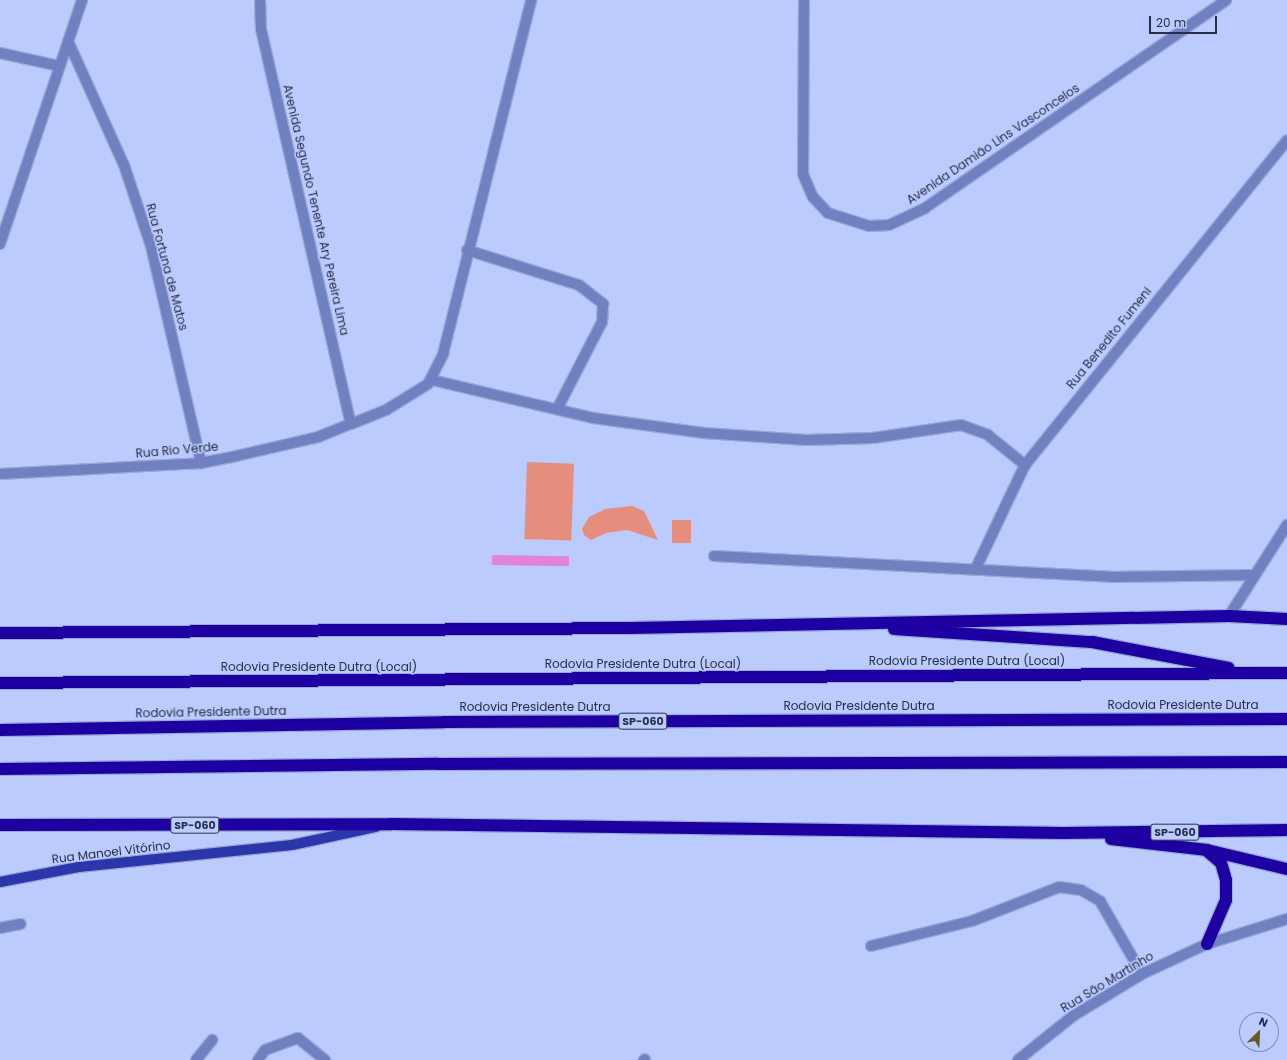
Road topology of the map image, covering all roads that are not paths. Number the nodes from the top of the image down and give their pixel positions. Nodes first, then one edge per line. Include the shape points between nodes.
1 (82, 0) edge
2 (260, 0) edge
3 (531, 0) edge
4 (804, 0) edge
5 (1226, 0) edge
6 (68, 41) junction
7 (0, 53) edge
8 (59, 66) junction
9 (1287, 140) edge
10 (0, 244) edge
11 (467, 250) junction
12 (432, 380) junction
13 (556, 409) junction
14 (351, 424) junction
15 (201, 463) junction
16 (1025, 465) junction
17 (0, 474) edge
18 (1287, 525) edge
19 (714, 556) dead end
20 (976, 568) junction
21 (1254, 575) junction
22 (1229, 616) junction
23 (1287, 619) edge
24 (807, 623) junction
25 (0, 633) edge
26 (1255, 673) junction
27 (1287, 673) edge
28 (0, 683) edge
29 (1287, 719) edge
30 (0, 730) edge
31 (1287, 762) edge
32 (0, 770) edge
33 (391, 824) junction
34 (0, 826) edge
35 (1287, 830) edge
36 (1064, 833) junction
37 (1207, 850) junction
38 (1287, 869) edge
39 (0, 882) edge
40 (1287, 919) edge
41 (21, 924) dead end
42 (0, 928) edge
43 (1207, 944) junction
44 (871, 946) dead end
45 (1142, 974) junction
46 (212, 1040) dead end
47 (196, 1060) edge
48 (258, 1060) edge
49 (325, 1060) edge
50 (1018, 1060) edge

1 - 6 street
2 - 14 street, Avenida Segundo Tenente Ary Pereira Lima via 261,30
3 - 11 street
4 - 5 street, Avenida Damião Lins Vasconcelos via 803,174 812,197 828,213 869,226 889,226 925,208
6 - 8 street
6 - 15 street, Rua Fortuna de Matos via 124,165 151,246
7 - 8 street
8 - 10 street
9 - 16 street, Rua Benedito Fumeni
11 - 12 street via 443,354
11 - 13 street via 579,285 603,304 602,322
12 - 13 street
12 - 14 street, Rua Rio Verde via 386,410
13 - 16 street via 704,433 807,440 873,438 961,425 988,435
14 - 15 street, Rua Rio Verde via 318,437
15 - 17 street, Rua Rio Verde
16 - 20 street, Rua Benedito Fumeni
18 - 21 street
19 - 20 street via 874,567
20 - 21 street via 1110,577
21 - 22 street
22 - 23 highway
22 - 24 highway
24 - 25 highway
24 - 26 highway via 1092,642
26 - 27 highway, Rodovia Presidente Dutra (Local)
26 - 28 highway, Rodovia Presidente Dutra (Local)
29 - 30 highway, Rodovia Presidente Dutra / SP-060 via 444,722
31 - 32 highway via 446,764
33 - 34 highway, SP-060
33 - 36 highway, SP-060
33 - 39 main road, Rua Manoel Vitórino via 292,845 79,867
35 - 36 highway, SP-060
36 - 37 highway
37 - 38 highway
37 - 43 highway via 1221,863 1226,880 1226,900
40 - 43 street, Rua São Martinho
41 - 42 street
43 - 45 street, Rua São Martinho
44 - 45 street via 972,921 1059,887 1081,890 1100,900
45 - 50 street, Rua São Martinho via 1073,1016
46 - 47 street
48 - 49 street via 265,1050 298,1038

